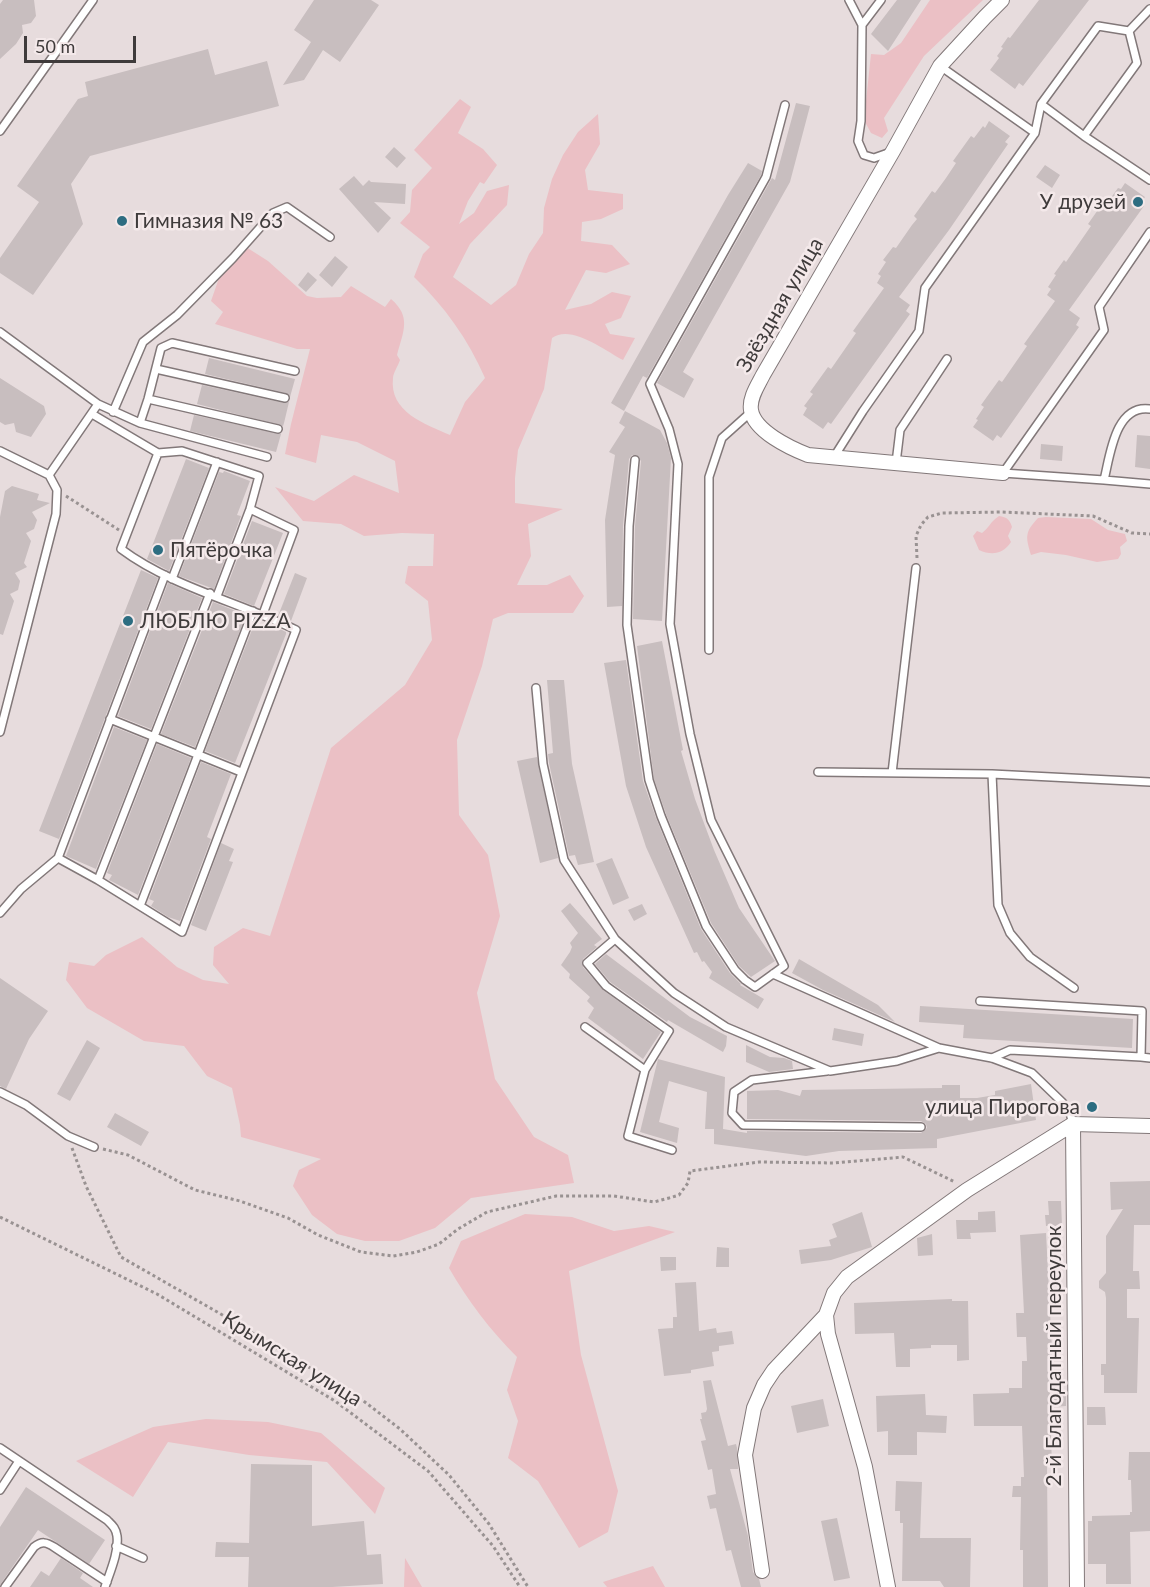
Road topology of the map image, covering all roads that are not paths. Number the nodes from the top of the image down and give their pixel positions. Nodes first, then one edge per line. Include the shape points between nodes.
1 (849, 0) edge
2 (881, 0) edge
3 (1002, 0) edge
4 (89, 1) edge
5 (1150, 9) edge
6 (862, 25) junction
7 (1129, 31) junction
8 (940, 66) junction
9 (1041, 104) junction
10 (785, 105) dead end
11 (0, 131) edge
12 (1035, 133) junction
13 (1084, 136) junction
14 (893, 152) junction
15 (1150, 180) edge
16 (1150, 232) edge
17 (330, 237) dead end
18 (0, 333) edge
19 (947, 359) dead end
20 (156, 369) junction
21 (295, 371) dead end
22 (285, 398) dead end
23 (148, 399) junction
24 (98, 404) junction
25 (1150, 409) edge
26 (113, 412) junction
27 (751, 412) junction
28 (92, 414) junction
29 (140, 423) junction
30 (278, 429) dead end
31 (0, 451) edge
32 (158, 453) junction
33 (267, 458) dead end
34 (833, 458) junction
35 (635, 460) dead end
36 (217, 462) junction
37 (896, 463) junction
38 (1003, 473) junction
39 (49, 475) junction
40 (1104, 480) junction
41 (1150, 484) edge
42 (250, 509) junction
43 (916, 568) road end
44 (169, 577) junction
45 (213, 595) junction
46 (253, 611) junction
47 (263, 614) junction
48 (709, 650) dead end
49 (536, 688) dead end
50 (110, 719) junction
51 (0, 732) edge
52 (155, 736) junction
53 (199, 755) junction
54 (241, 771) junction
55 (818, 772) dead end
56 (892, 773) junction
57 (992, 774) junction
58 (1150, 782) edge
59 (58, 858) junction
60 (98, 880) junction
61 (140, 906) junction
62 (0, 913) edge
63 (615, 939) junction
64 (773, 974) junction
65 (1074, 988) dead end
66 (980, 1001) dead end
67 (1142, 1011) junction
68 (1150, 1011) edge
69 (585, 1027) dead end
70 (939, 1048) junction
71 (992, 1058) junction
72 (1141, 1058) junction
73 (1150, 1058) edge
74 (645, 1070) junction
75 (830, 1071) junction
76 (0, 1092) edge
77 (1073, 1124) junction
78 (1150, 1126) edge
79 (921, 1127) dead end
80 (94, 1147) road end
81 (672, 1150) dead end
82 (826, 1315) junction
83 (0, 1448) edge
84 (19, 1461) junction
85 (0, 1490) edge
86 (116, 1546) junction
87 (143, 1558) dead end
88 (762, 1572) dead end
89 (106, 1585) edge
90 (5, 1587) edge
91 (888, 1587) edge
92 (1077, 1587) edge

1 - 6 lane
2 - 6 lane
3 - 8 street, Звёздная улица
4 - 11 lane
5 - 7 lane
6 - 14 lane via 858,141 864,155 874,158
7 - 9 lane via 1098,26
7 - 13 lane via 1137,63
8 - 12 lane
8 - 14 street, Звёздная улица
9 - 12 lane
9 - 13 lane
10 - 64 lane via 766,177 650,384 669,429 678,464 670,624 690,734 711,820 784,966
12 - 34 lane via 925,288 919,331
13 - 15 lane
14 - 27 street, Звёздная улица via 763,375 751,402
16 - 38 lane via 1099,307 1104,330
17 - 26 lane via 287,207 273,213 177,315 143,342
18 - 24 lane
19 - 37 lane via 900,429
20 - 21 lane via 161,348 172,343
20 - 22 lane
20 - 23 lane
23 - 29 lane
23 - 30 lane
24 - 26 lane
24 - 28 lane
25 - 40 lane via 1135,411 1118,426
26 - 29 lane
27 - 34 street via 757,424 793,449
27 - 48 lane via 722,438 709,477
28 - 32 lane
28 - 39 lane
29 - 33 lane
31 - 39 lane
32 - 36 lane via 182,451
32 - 44 lane via 120,549
34 - 37 street
35 - 64 lane via 627,625 649,780 706,926 745,980 755,987
36 - 42 lane via 259,476
36 - 44 lane
37 - 38 street
38 - 40 lane
39 - 51 lane via 57,490 56,514
40 - 41 lane
42 - 45 lane
42 - 47 lane via 294,530
43 - 56 lane
44 - 45 lane
44 - 50 lane
45 - 46 lane
45 - 52 lane
46 - 47 lane
46 - 53 lane
47 - 54 lane via 296,630
49 - 63 lane via 543,764 564,860
50 - 52 lane
50 - 59 lane
52 - 53 lane
52 - 60 lane
53 - 54 lane
53 - 61 lane
54 - 61 lane via 182,932
55 - 56 lane
56 - 57 lane
57 - 58 lane
57 - 65 lane via 998,905 1010,933 1030,957
59 - 60 lane
59 - 62 lane
60 - 61 lane
63 - 74 lane via 587,963 606,986 669,1031
63 - 75 lane via 674,993 726,1027
64 - 70 lane
66 - 67 lane
67 - 68 lane
67 - 72 lane
69 - 74 lane
70 - 71 lane
70 - 75 lane via 897,1061
71 - 72 lane via 1010,1050
71 - 77 lane via 1032,1073 1062,1102
72 - 73 lane
74 - 81 lane via 628,1136
75 - 79 lane via 752,1080 734,1092 732,1113 743,1125
76 - 80 lane via 26,1105 68,1136
77 - 78 street
77 - 82 street via 967,1190 847,1277 834,1293
77 - 92 street, 2-й Благодатный переулок
82 - 88 street via 764,1384 749,1428 745,1455
82 - 91 street via 864,1467
83 - 84 lane
84 - 85 lane
84 - 86 lane via 107,1520 115,1528
86 - 87 lane
86 - 89 lane
89 - 90 lane via 54,1547 40,1542

